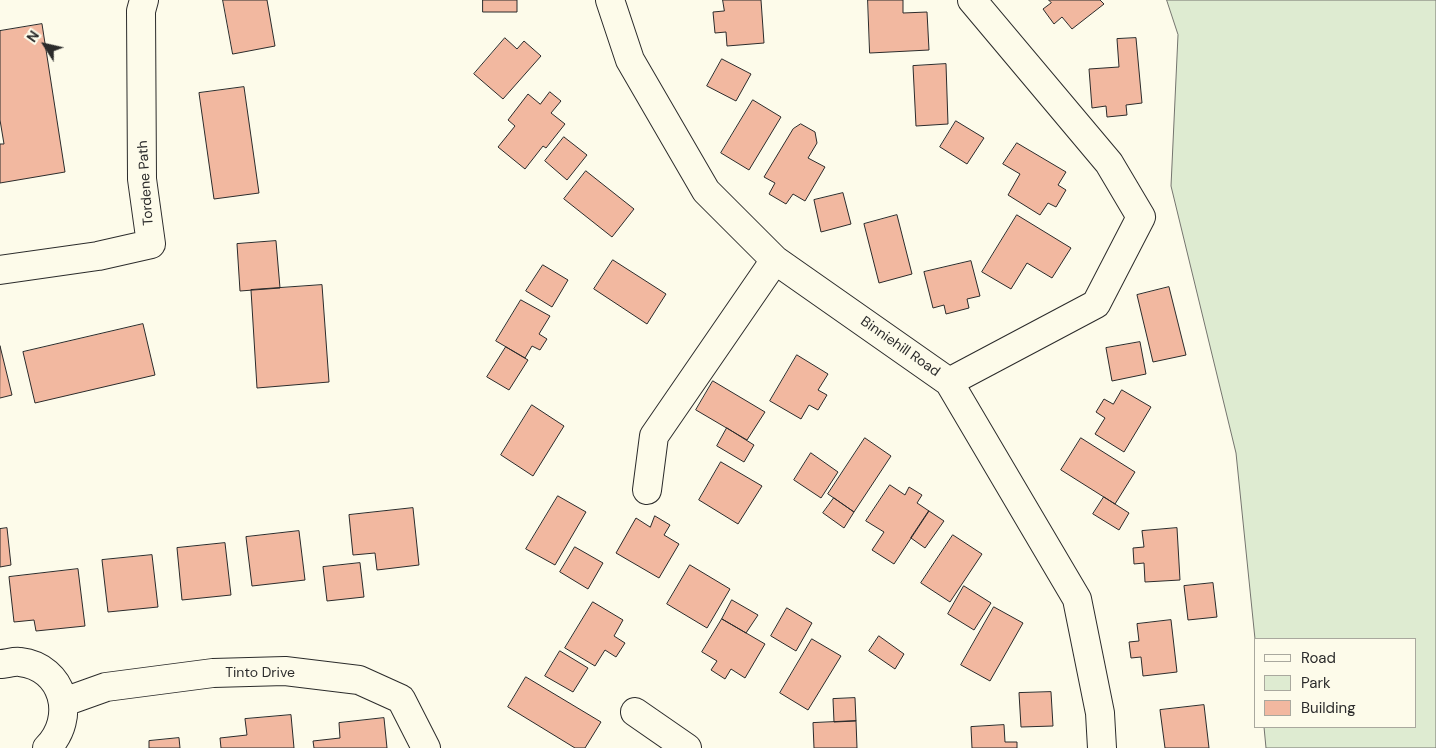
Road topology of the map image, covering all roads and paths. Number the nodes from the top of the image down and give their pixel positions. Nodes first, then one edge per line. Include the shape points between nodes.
1 (144, 0) edge
2 (610, 0) edge
3 (972, 0) edge
4 (775, 260) junction
5 (0, 270) edge
6 (950, 382) junction
7 (647, 490) dead end
8 (0, 664) edge
9 (64, 702) junction
10 (635, 712) dead end
11 (47, 748) edge
12 (426, 748) edge
13 (687, 748) edge
14 (1102, 748) edge

1 - 5 street, Tordene Path via 141,11 142,179 151,244 98,256
2 - 4 street, Binniehill Road via 630,60 706,191
3 - 6 street via 1109,163 1141,218 1096,304
4 - 6 street, Binniehill Road
4 - 7 street via 654,436
6 - 14 street, Binniehill Road via 1077,599 1100,713
8 - 9 street via 19,662 39,668 55,682
9 - 11 street via 63,721 56,739
9 - 12 street, Tinto Drive via 106,687 213,673 285,671 359,680 401,700
10 - 13 street

